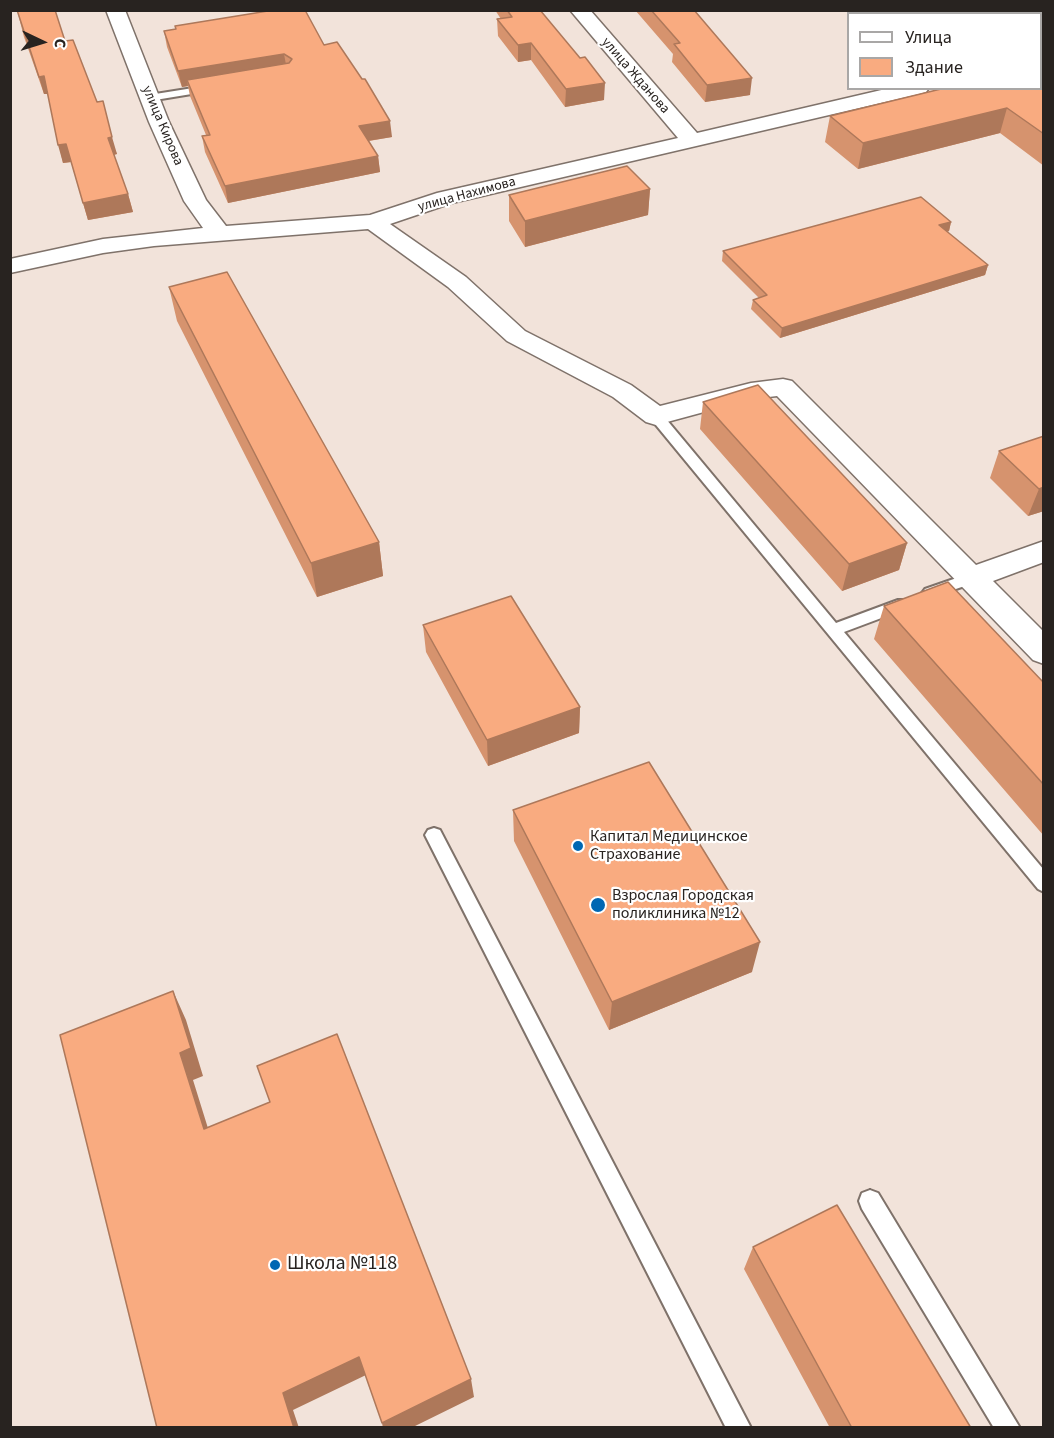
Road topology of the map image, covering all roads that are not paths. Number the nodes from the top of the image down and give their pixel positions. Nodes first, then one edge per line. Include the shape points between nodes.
1 (115, 10) edge
2 (579, 10) edge
3 (218, 87) edge
4 (910, 90) edge
5 (149, 98) junction
6 (692, 141) junction
7 (373, 222) junction
8 (220, 235) junction
9 (10, 266) edge
10 (656, 416) junction
11 (1044, 551) edge
12 (971, 578) junction
13 (833, 630) junction
14 (1044, 652) edge
15 (434, 835) dead end
16 (1044, 884) edge
17 (870, 1201) dead end
18 (740, 1428) edge
19 (1008, 1428) edge

1 - 5 street, улица Кирова
2 - 6 street, улица Жданова
3 - 5 lane
4 - 6 street, улица Нахимова
5 - 8 street, улица Кирова via 195,201
6 - 7 street, улица Нахимова via 445,198
7 - 8 street, улица Нахимова
7 - 10 street via 457,282 516,336 622,390
8 - 9 street, улица Нахимова via 104,246
10 - 12 street via 751,391 783,387
10 - 13 lane
11 - 12 street
12 - 13 lane
12 - 14 street
13 - 16 lane
15 - 18 lane
17 - 19 lane

